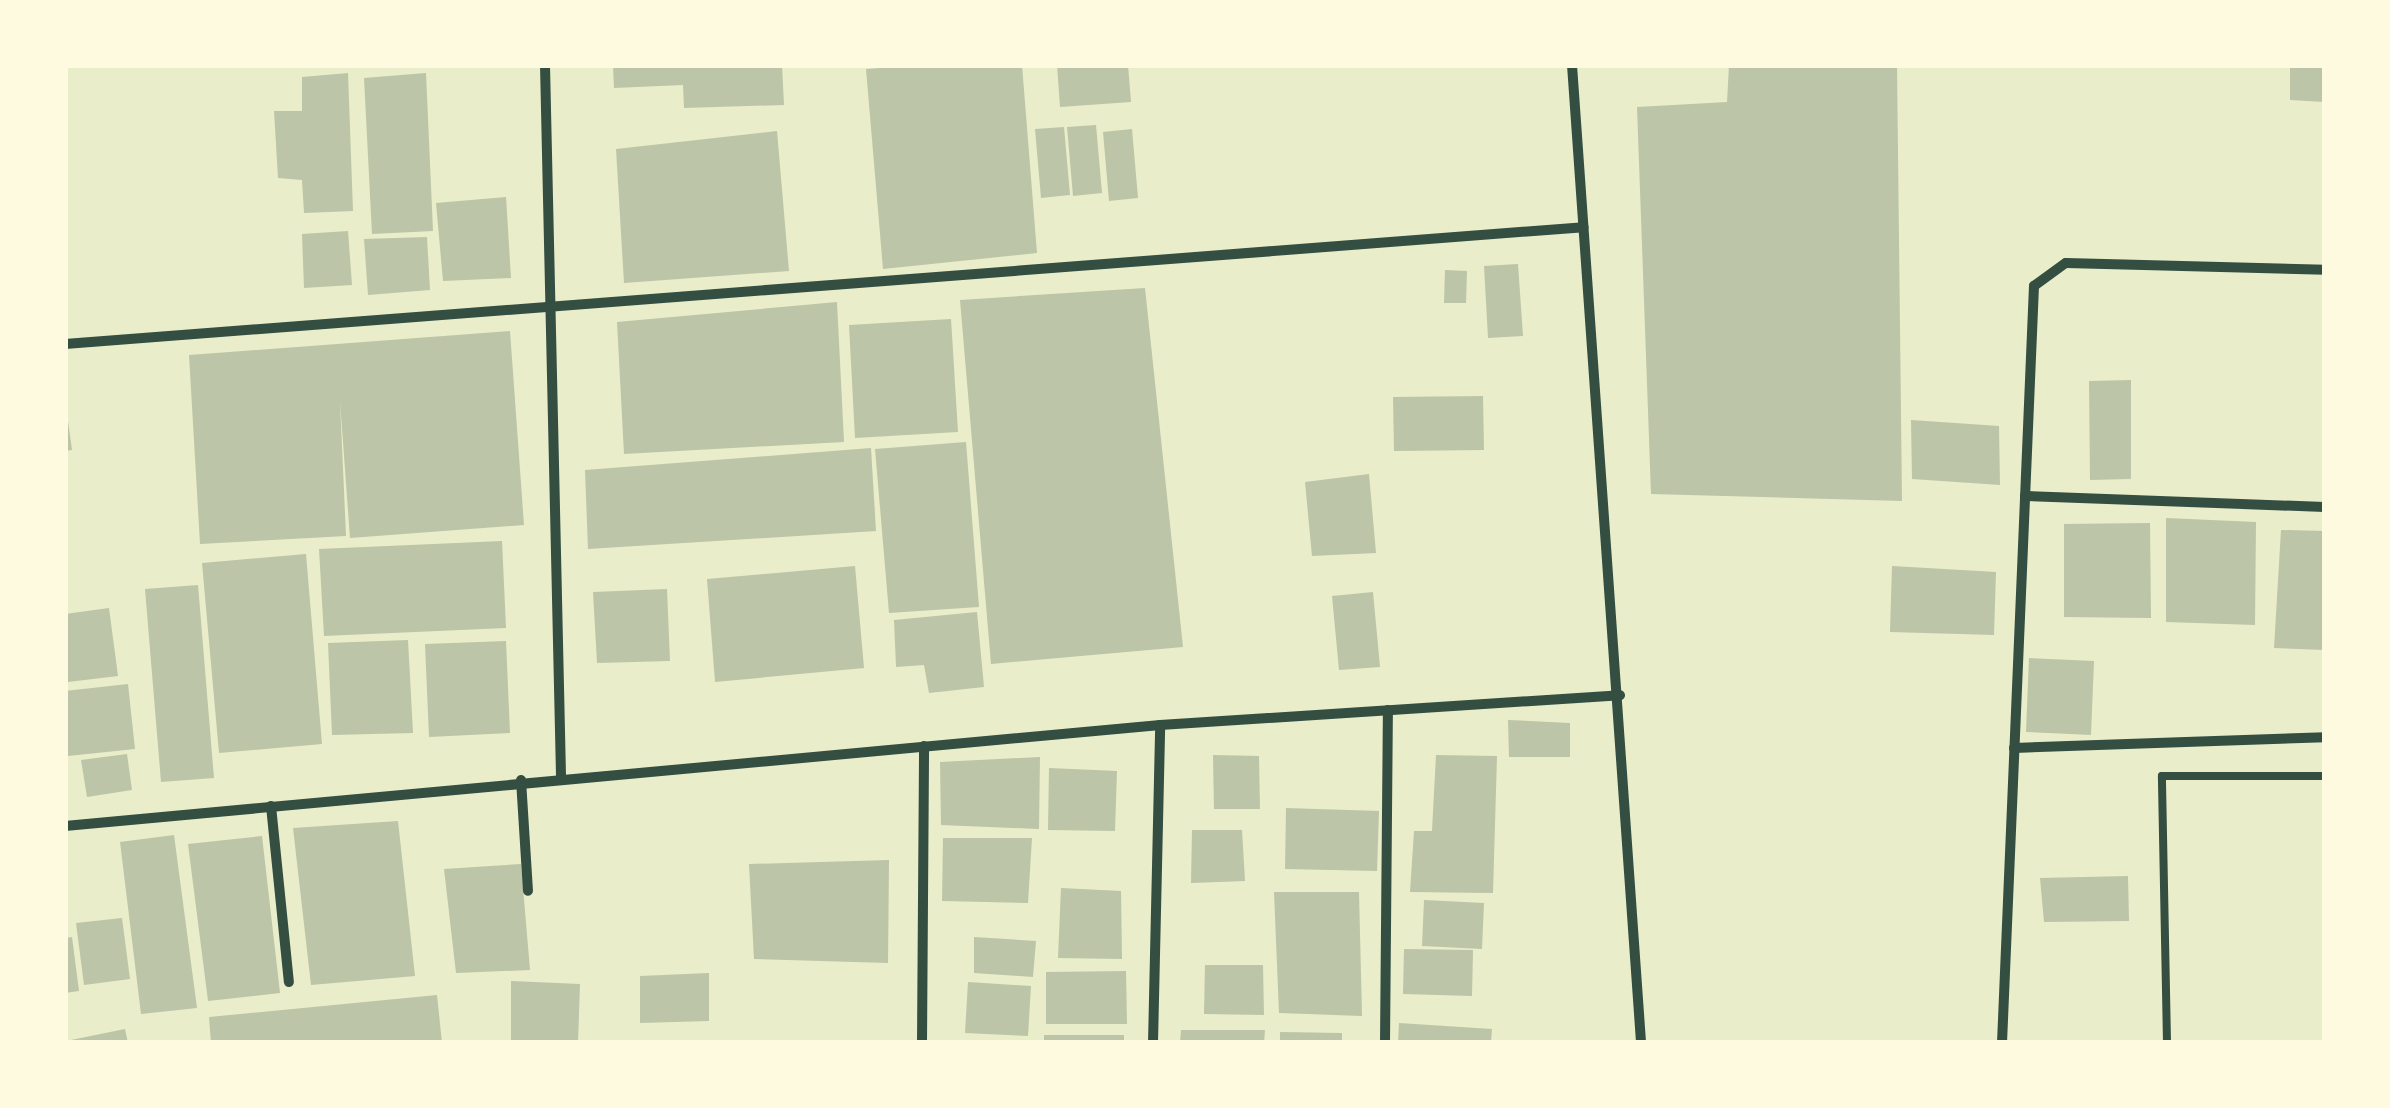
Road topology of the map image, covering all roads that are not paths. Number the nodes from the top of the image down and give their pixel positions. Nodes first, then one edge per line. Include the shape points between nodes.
1 (545, 65) edge
2 (1572, 65) edge
3 (1584, 227) junction
4 (2325, 270) edge
5 (552, 310) junction
6 (65, 344) edge
7 (2025, 496) junction
8 (2325, 507) edge
9 (1620, 696) junction
10 (1388, 710) junction
11 (1160, 725) junction
12 (2325, 737) edge
13 (924, 746) junction
14 (2014, 748) junction
15 (561, 776) junction
16 (2325, 776) edge
17 (521, 780) junction
18 (271, 806) junction
19 (65, 826) edge
20 (528, 891) dead end
21 (290, 982) dead end
22 (922, 1043) edge
23 (1152, 1043) edge
24 (1385, 1043) edge
25 (1641, 1043) edge
26 (2002, 1043) edge
27 (2167, 1043) edge

1 - 5 street
2 - 3 street
3 - 5 street
3 - 9 street
4 - 7 street via 2047,270 2034,286
5 - 6 street
5 - 15 street
7 - 8 street
7 - 14 street
9 - 10 street
9 - 25 street
10 - 11 street
10 - 24 street
11 - 13 street
11 - 23 street
12 - 14 street
13 - 15 street
13 - 22 street
14 - 26 street
15 - 17 street
16 - 27 lane via 2162,776
17 - 18 street
17 - 20 street
18 - 19 street
18 - 21 street

